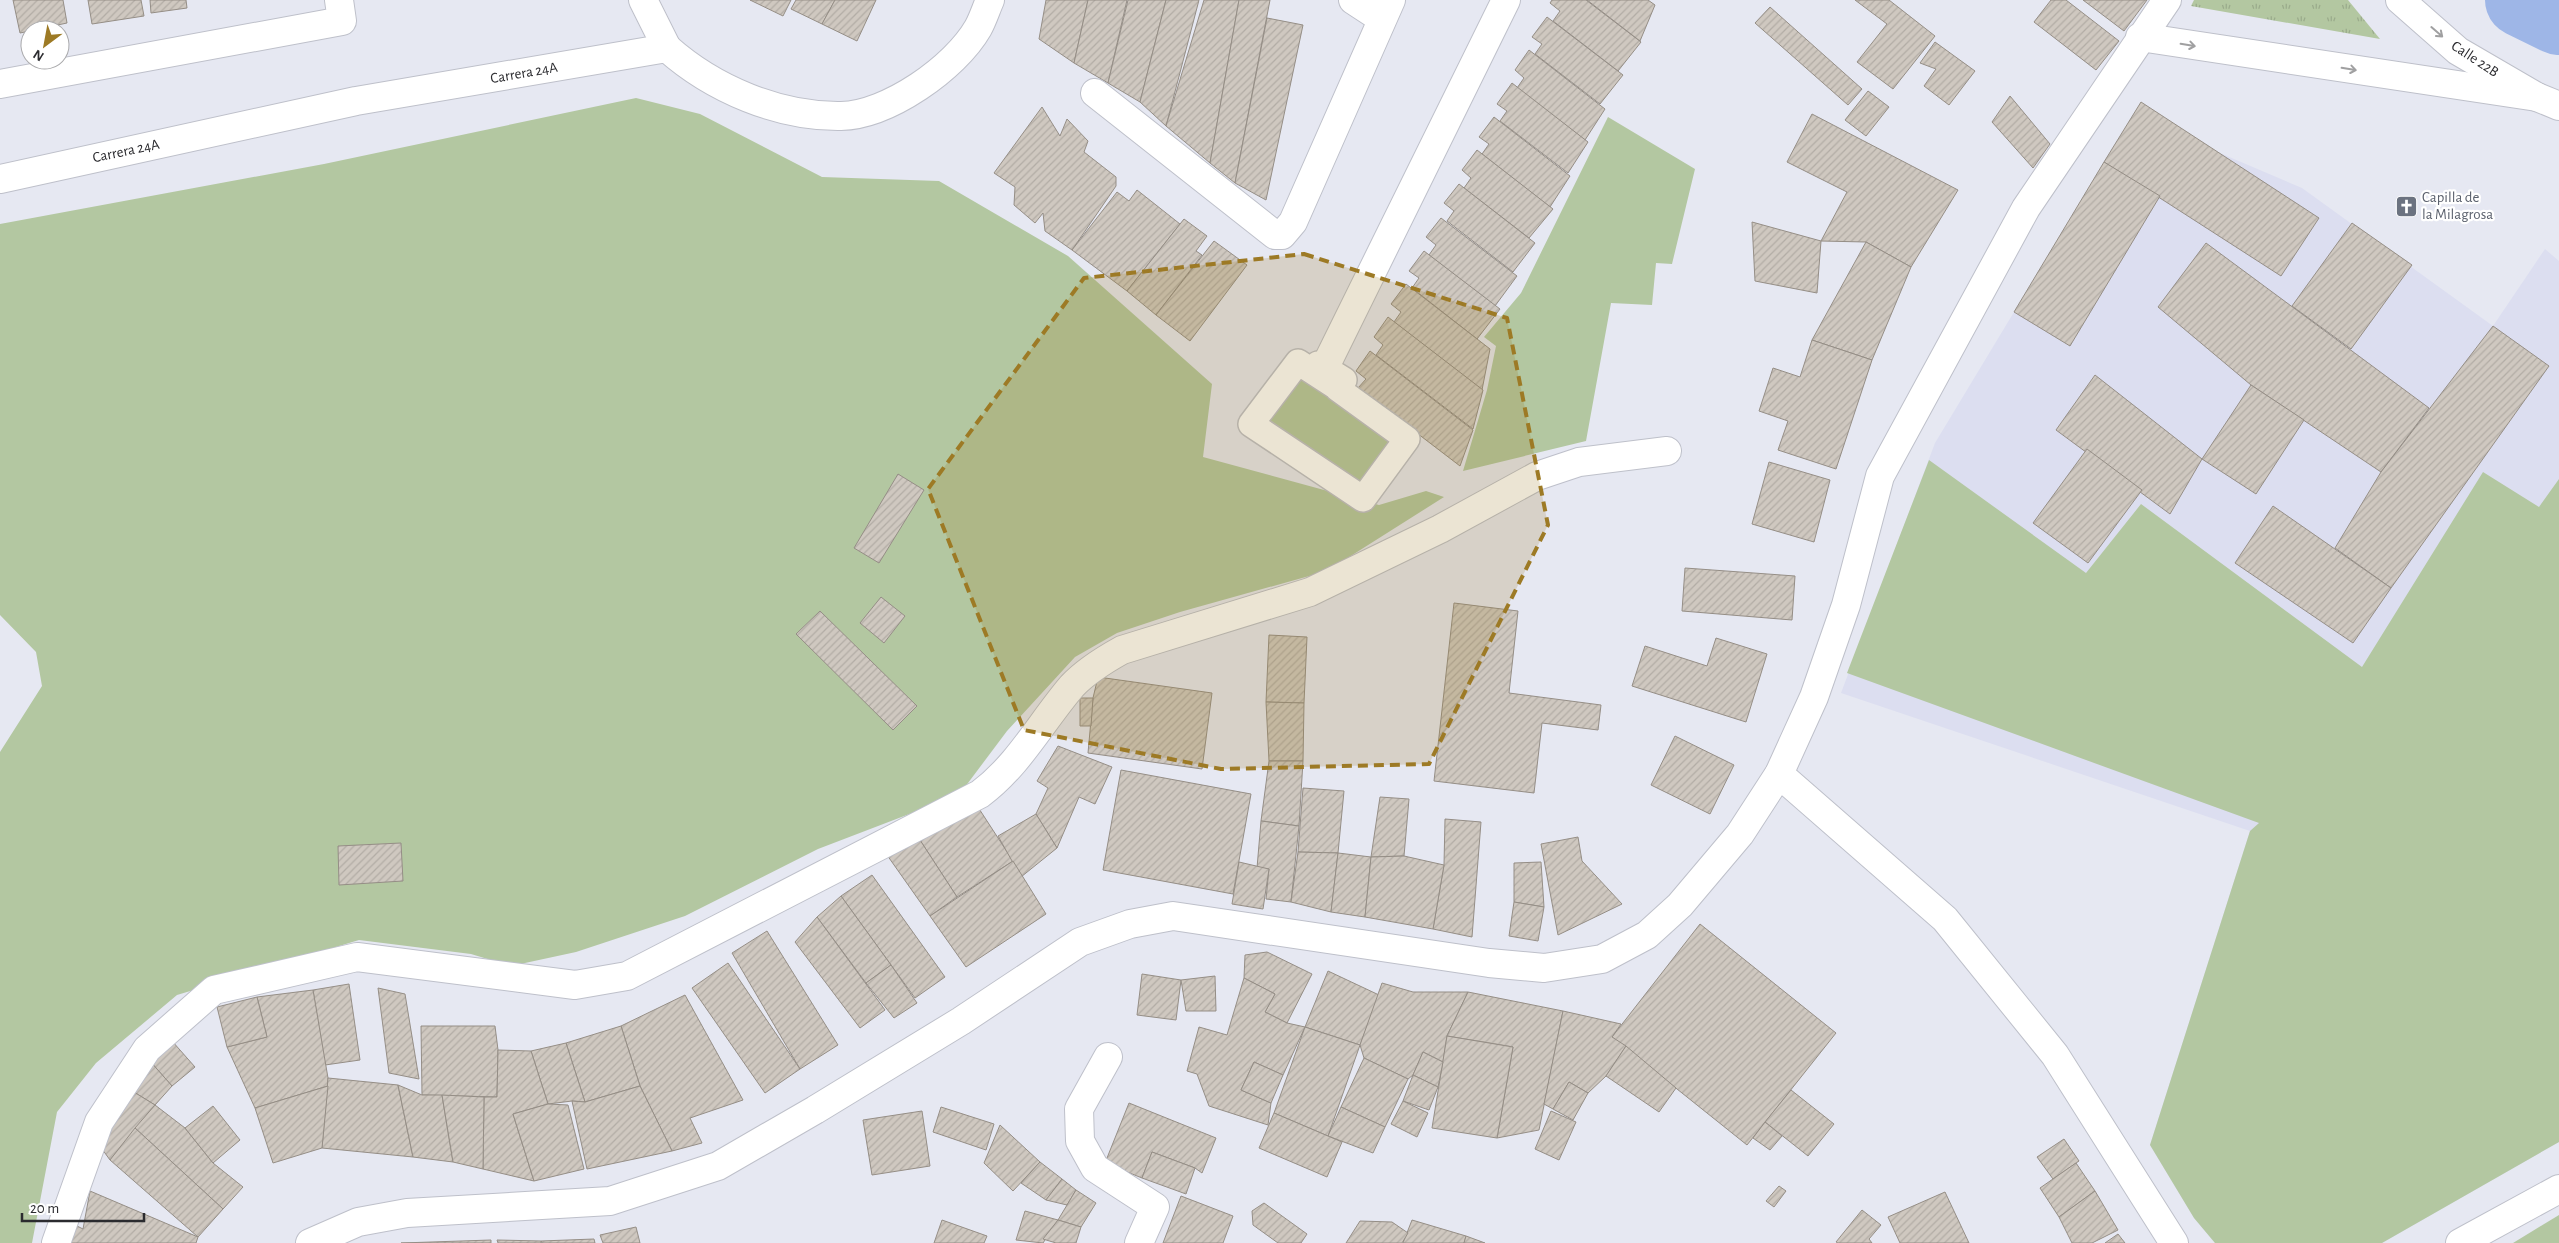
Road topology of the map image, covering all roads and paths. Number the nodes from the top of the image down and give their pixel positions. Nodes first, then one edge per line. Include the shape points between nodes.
1 (339, 0) edge
2 (643, 0) edge
3 (990, 0) edge
4 (1354, 0) edge
5 (1506, 0) edge
6 (2167, 0) edge
7 (2400, 0) edge
8 (1386, 10) edge
9 (2140, 37) junction
10 (667, 48) junction
11 (0, 84) edge
12 (1095, 93) dead end
13 (2548, 101) edge
14 (0, 179) edge
15 (1327, 373) junction
16 (1667, 451) dead end
17 (1779, 774) junction
18 (1108, 1057) dead end
19 (2559, 1189) edge
20 (56, 1243) edge
21 (310, 1243) edge
22 (1139, 1243) edge
23 (2174, 1243) edge
24 (2460, 1243) edge

1 - 11 street via 342,21
2 - 10 street
3 - 10 street via 977,29 944,68 929,80 897,100 842,116 800,112 740,95 689,68
4 - 8 street
5 - 15 street
6 - 9 street
7 -> 13 street, Calle 22B via 2458,51
8 - 12 street via 1293,222 1282,235 1275,236
9 -> 13 street
9 - 17 street via 2026,208 1880,476 1846,605 1814,697
10 - 14 street, Carrera 24A via 356,101
15 - 15 street via 1298,362 1251,424 1363,499 1407,439 1338,388 1344,380
16 - 20 street via 1579,462 1537,476 1440,529 1310,592 1122,650 1100,662 1073,685 997,781 980,794 627,976 575,985 357,957 214,990 147,1049 99,1122
17 - 21 street via 1740,834 1680,905 1647,935 1602,959 1544,968 1489,963 1173,916 1130,924 1080,942 961,1021 718,1166 610,1201 407,1213 358,1222
17 - 23 street via 1944,919 2054,1055
18 - 22 street via 1079,1109 1080,1141 1095,1168 1155,1207
19 - 24 street

